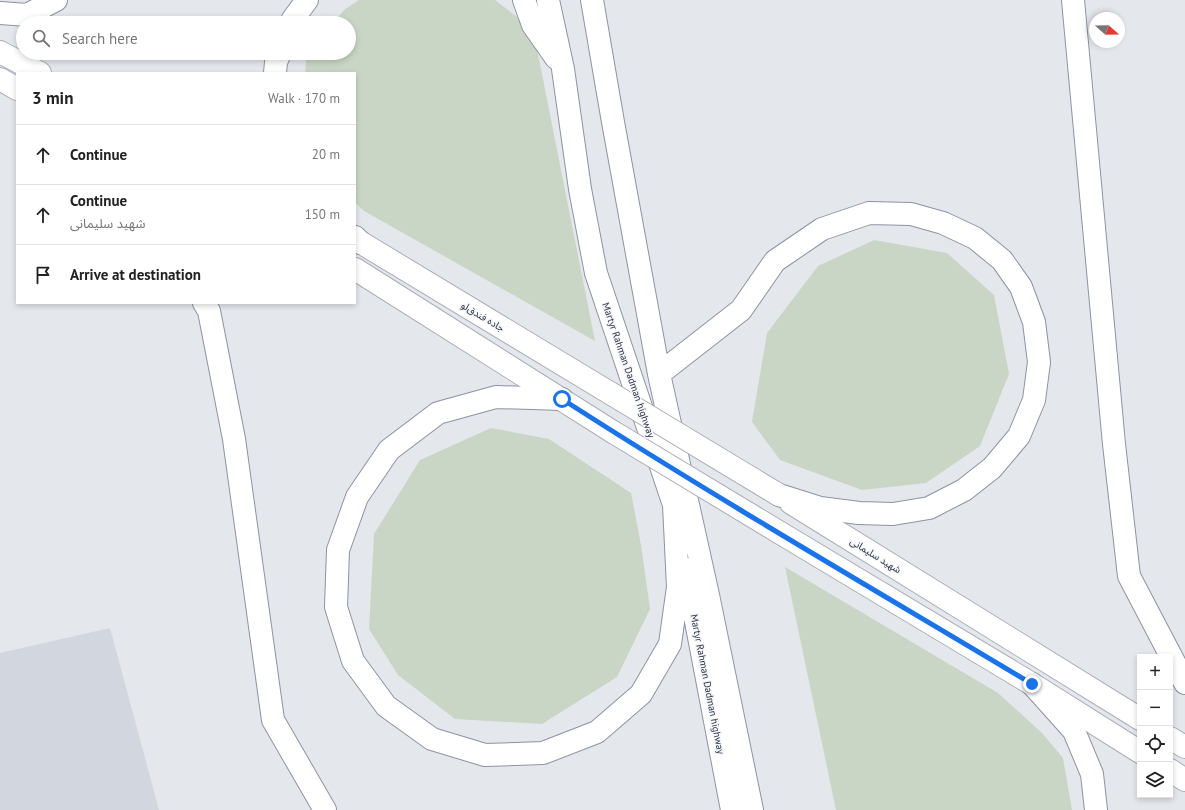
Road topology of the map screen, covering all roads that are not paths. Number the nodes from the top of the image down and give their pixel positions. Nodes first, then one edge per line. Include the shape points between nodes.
1 (56, 0) edge
2 (307, 0) edge
3 (524, 0) edge
4 (548, 0) edge
5 (592, 0) edge
6 (1073, 0) edge
7 (0, 13) edge
8 (295, 16) edge
9 (0, 52) edge
10 (277, 60) edge
11 (563, 69) junction
12 (38, 72) edge
13 (275, 72) edge
14 (0, 79) edge
15 (16, 88) edge
16 (357, 239) edge
17 (356, 270) edge
18 (205, 304) edge
19 (659, 374) junction
20 (610, 393) joint
21 (562, 399) junction
22 (779, 495) junction
23 (674, 505) junction
24 (1185, 683) edge
25 (1032, 684) junction
26 (1137, 717) edge
27 (1173, 740) edge
28 (1185, 747) edge
29 (1137, 750) edge
30 (1173, 772) edge
31 (1185, 780) edge
32 (325, 810) edge
33 (732, 810) edge
34 (752, 810) edge
35 (1096, 810) edge

1 - 7 main road via 27,15
2 - 8 main road
3 - 11 main road via 533,25
4 - 11 main road, Martyr Rahman Dadman highway
5 - 19 main road, Martyr Rahman Dadman highway
6 - 24 main road via 1114,444 1129,576
9 - 12 main road
10 - 13 main road
11 - 23 main road, Martyr Rahman Dadman highway via 580,189 596,273
14 - 15 main road
16 - 20 main road, جاده فندق‌لو
17 - 21 main road
18 - 32 main road via 209,311 234,439 273,720
19 - 22 main road via 742,310 775,261 822,229 868,213 910,214 942,223 976,238 1002,260 1021,287 1034,322 1039,362 1034,400 1019,436 992,468 964,490 929,508 894,514 820,508
19 - 34 main road, Martyr Rahman Dadman highway
20 - 22 main road, شهید سلیمانی, bridge
21 - 23 main road via 496,398 438,413 389,450 358,497 338,550 336,607 353,661 386,706 432,739 485,755 543,753 597,732 641,694 670,644 678,587
21 - 25 main road, bridge
22 - 26 main road, شهید سلیمانی
23 - 33 main road, Martyr Rahman Dadman highway
25 - 29 main road
25 - 35 main road via 1074,731 1092,774
27 - 28 main road
30 - 31 main road

